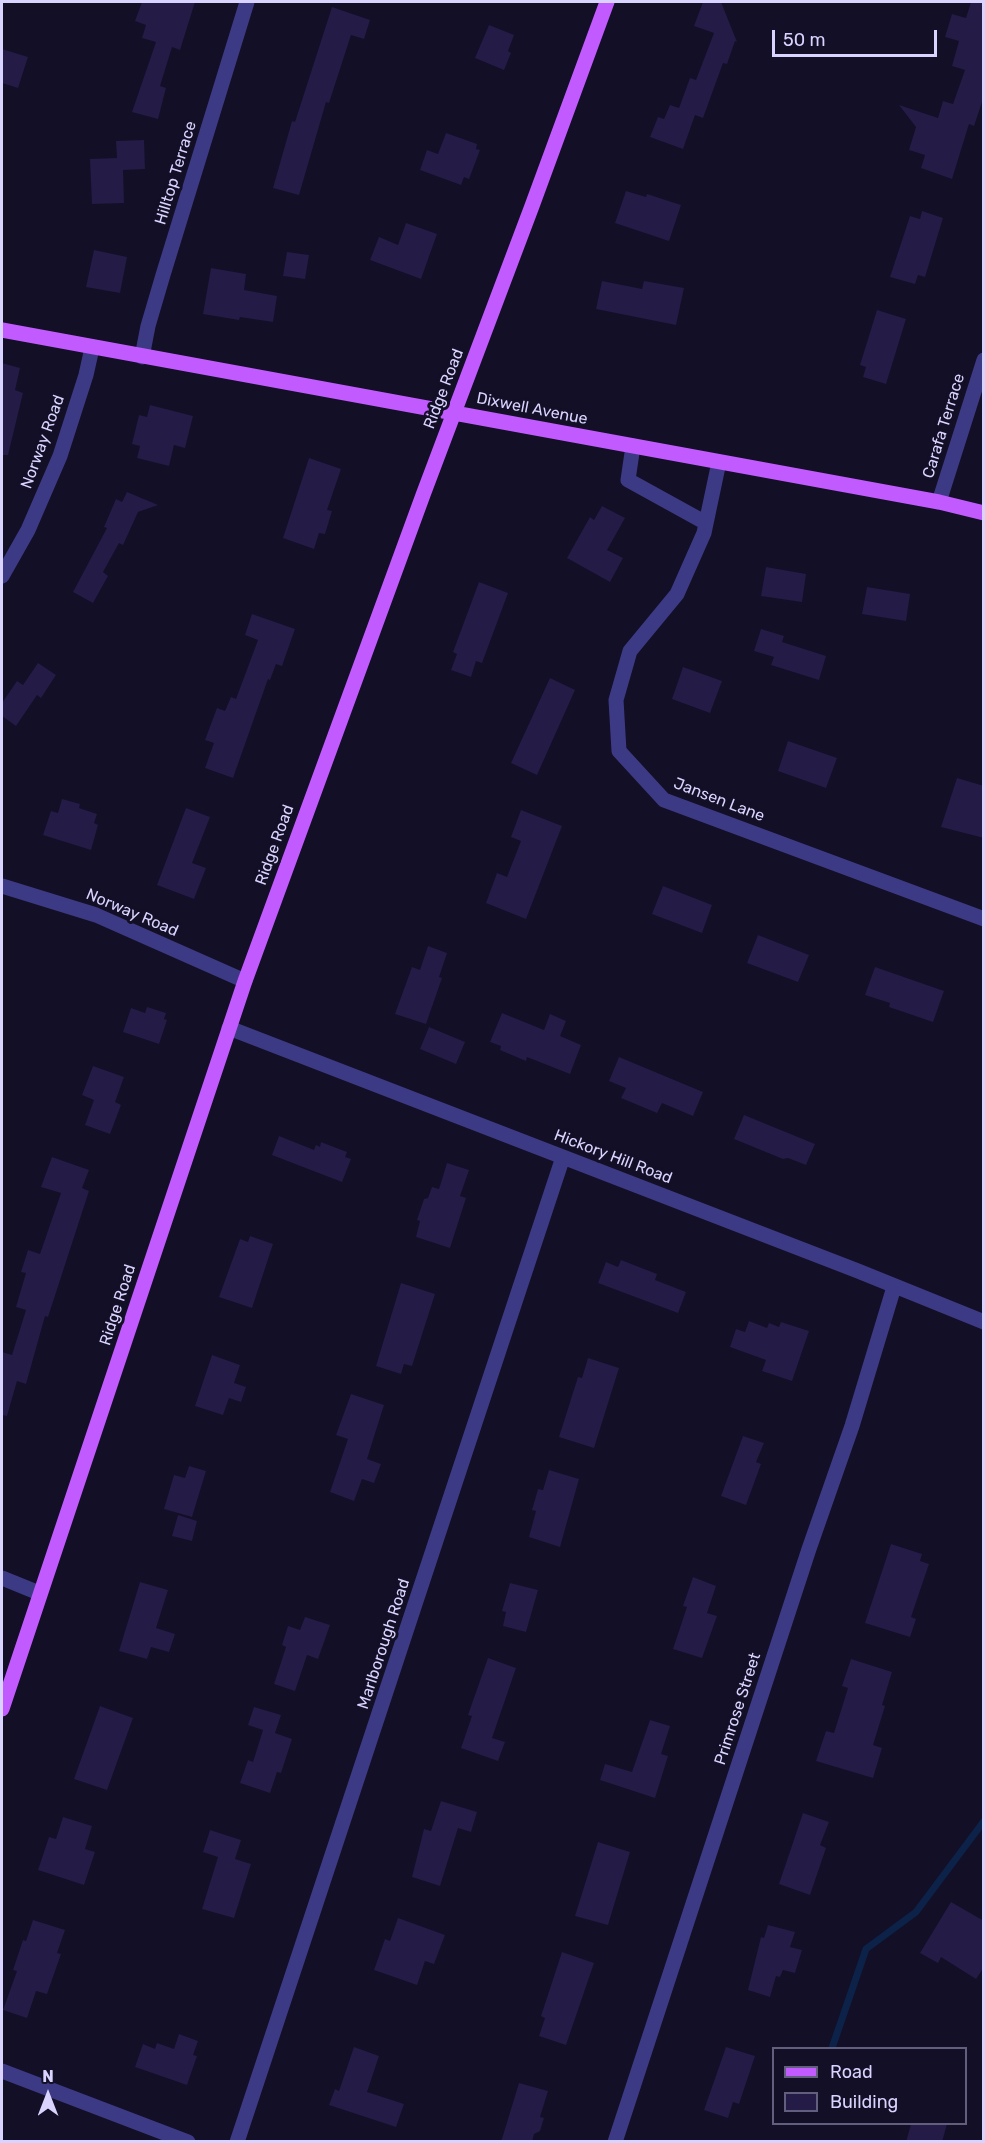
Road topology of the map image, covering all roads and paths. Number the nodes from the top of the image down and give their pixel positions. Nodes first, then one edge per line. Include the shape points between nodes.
1 (248, 2) edge
2 (607, 2) edge
3 (2, 330) edge
4 (92, 348) junction
5 (142, 357) junction
6 (984, 360) edge
7 (454, 412) junction
8 (633, 446) junction
9 (719, 462) junction
10 (939, 502) junction
11 (984, 513) edge
12 (706, 523) junction
13 (2, 576) edge
14 (2, 886) edge
15 (984, 919) edge
16 (245, 981) junction
17 (229, 1028) junction
18 (563, 1157) junction
19 (894, 1287) junction
20 (984, 1322) edge
21 (2, 1578) edge
22 (39, 1593) junction
23 (2, 1709) edge
24 (2, 2071) edge
25 (188, 2142) edge
26 (237, 2142) edge
27 (615, 2142) edge

1 - 5 street, Hilltop Terrace via 163,275
2 - 7 main road, Ridge Road
3 - 4 main road, Dixwell Avenue
4 - 5 main road, Dixwell Avenue
4 - 13 street, Norway Road via 60,456 28,530
5 - 7 main road, Dixwell Avenue
6 - 10 street, Carafa Terrace
7 - 8 main road, Dixwell Avenue
7 - 16 main road, Ridge Road
8 - 9 main road, Dixwell Avenue
8 - 12 street via 628,480
9 - 10 main road, Dixwell Avenue
9 - 12 street, Jansen Lane
10 - 11 main road, Dixwell Avenue
12 - 15 street, Jansen Lane via 677,594 630,651 616,700 619,751 663,800
14 - 16 street, Norway Road via 96,915
16 - 17 main road, Ridge Road
17 - 18 street, Hickory Hill Road
17 - 22 main road, Ridge Road
18 - 19 street, Hickory Hill Road
18 - 26 street, Marlborough Road
19 - 20 street, Hickory Hill Road
19 - 27 street, Primrose Street via 852,1426
21 - 22 street
22 - 23 main road, Ridge Road
24 - 25 street

